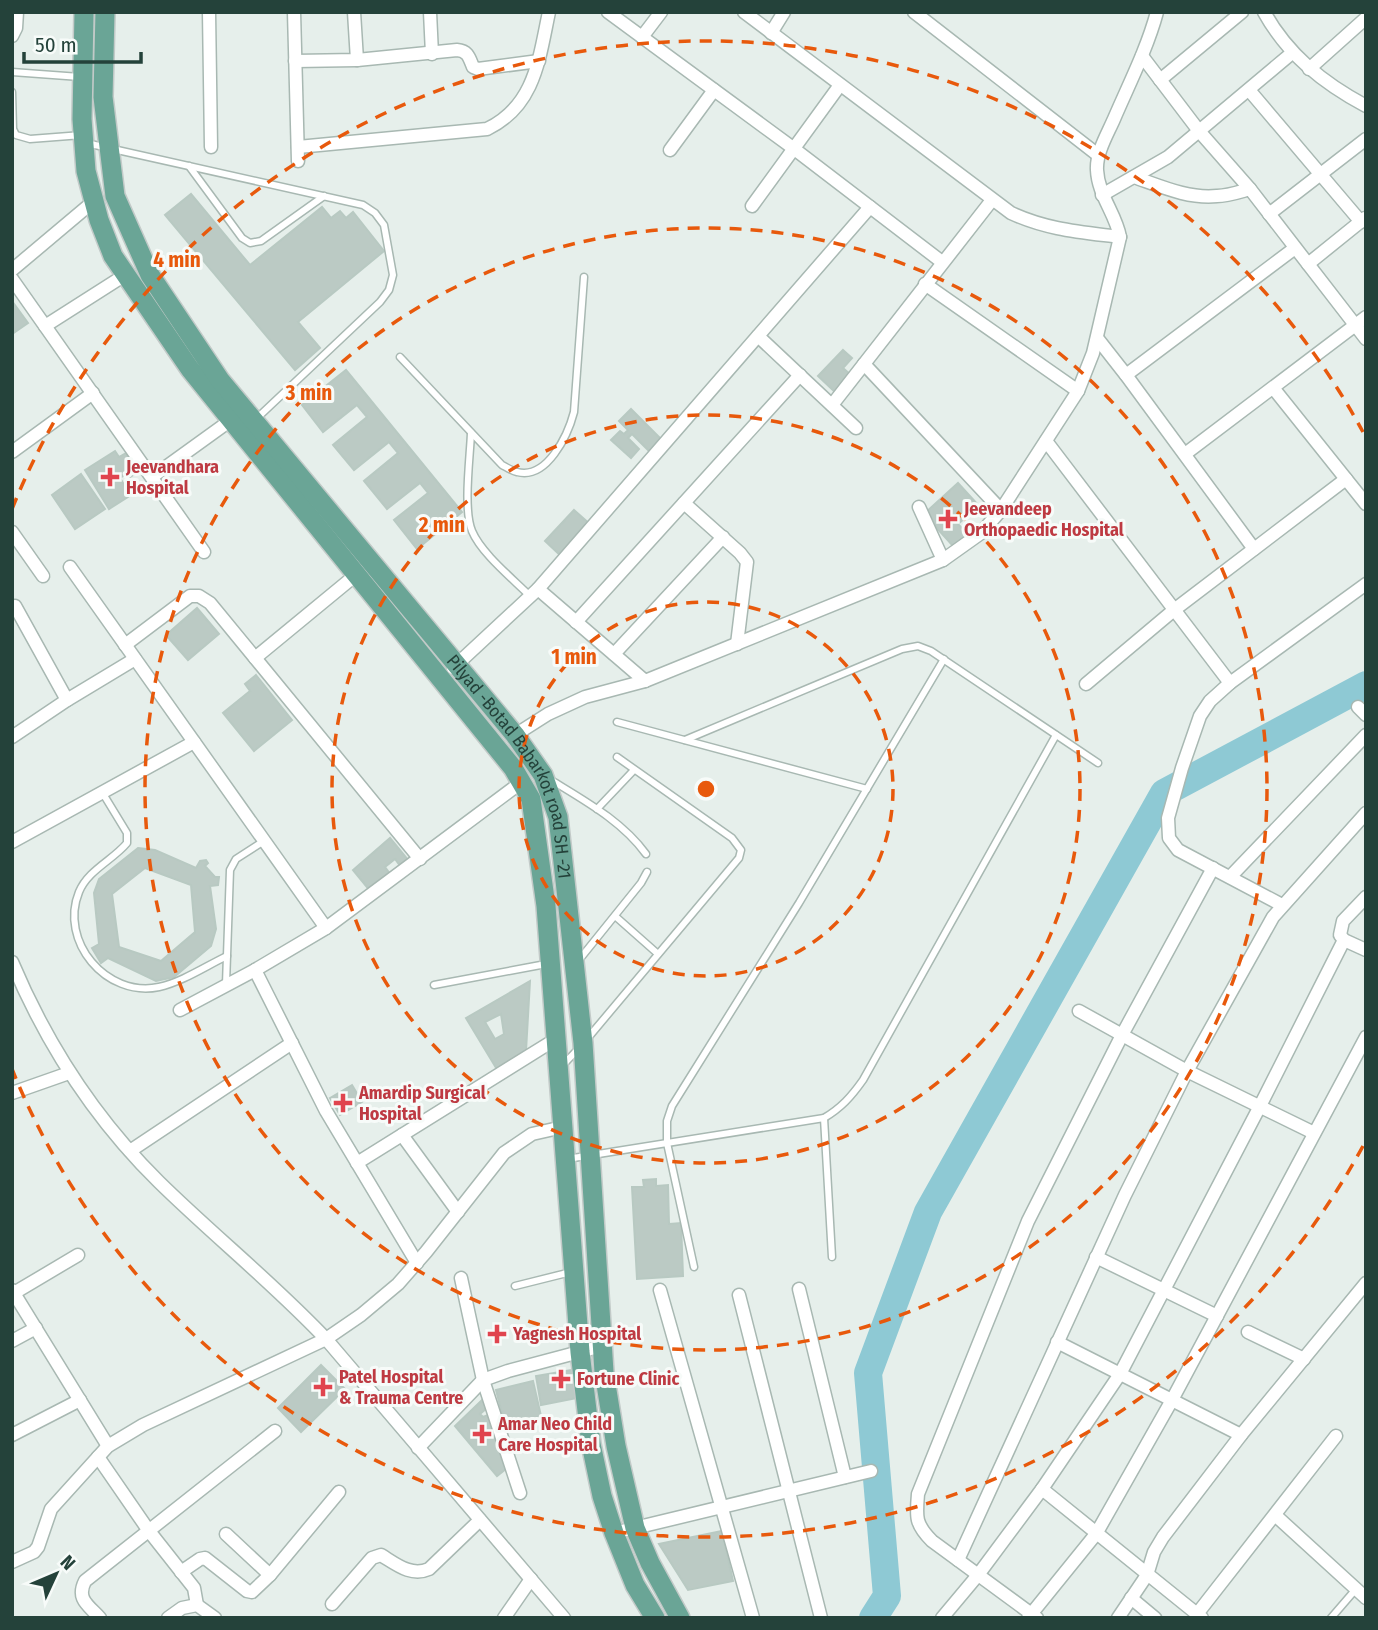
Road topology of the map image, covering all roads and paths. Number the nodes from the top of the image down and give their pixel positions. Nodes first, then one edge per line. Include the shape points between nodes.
1 (17, 12) edge
2 (84, 12) edge
3 (105, 12) edge
4 (209, 12) edge
5 (294, 12) edge
6 (354, 12) edge
7 (430, 12) edge
8 (549, 12) edge
9 (608, 12) edge
10 (660, 12) edge
11 (744, 12) edge
12 (784, 12) edge
13 (914, 12) edge
14 (1157, 12) edge
15 (1242, 12) edge
16 (1264, 12) edge
17 (1362, 17) edge
18 (771, 33) junction
19 (12, 36) edge
20 (642, 37) junction
21 (1292, 53) junction
22 (432, 54) junction
23 (1142, 56) junction
24 (357, 60) junction
25 (295, 61) junction
26 (539, 61) junction
27 (1309, 69) junction
28 (12, 72) edge
29 (82, 77) junction
30 (1160, 80) junction
31 (840, 85) junction
32 (714, 90) junction
33 (1249, 90) junction
34 (12, 92) edge
35 (1366, 106) edge
36 (1199, 131) junction
37 (84, 139) junction
38 (1366, 139) edge
39 (109, 147) junction
40 (211, 147) dead end
41 (298, 147) junction
42 (793, 148) junction
43 (670, 150) dead end
44 (1098, 155) junction
45 (298, 161) dead end
46 (189, 166) junction
47 (1320, 174) junction
48 (1134, 177) junction
49 (1250, 189) junction
50 (1102, 195) junction
51 (324, 196) junction
52 (992, 200) junction
53 (94, 201) junction
54 (752, 206) dead end
55 (870, 207) junction
56 (1269, 214) junction
57 (1363, 219) edge
58 (1120, 237) junction
59 (1295, 248) junction
60 (942, 262) junction
61 (1308, 264) junction
62 (12, 270) edge
63 (125, 275) junction
64 (584, 276) dead end
65 (12, 279) edge
66 (925, 284) junction
67 (1360, 321) edge
68 (45, 326) junction
69 (758, 336) junction
70 (1097, 338) junction
71 (1366, 339) edge
72 (400, 357) dead end
73 (864, 364) junction
74 (800, 375) junction
75 (1126, 375) junction
76 (1274, 388) junction
77 (1078, 391) junction
78 (93, 393) junction
79 (832, 405) junction
80 (231, 419) junction
81 (254, 421) junction
82 (856, 428) dead end
83 (471, 433) junction
84 (1046, 441) junction
85 (12, 452) edge
86 (1185, 454) junction
87 (152, 477) junction
88 (1346, 479) junction
89 (684, 503) junction
90 (1366, 504) edge
91 (919, 507) dead end
92 (1001, 510) junction
93 (13, 534) edge
94 (723, 537) junction
95 (1254, 549) junction
96 (204, 552) dead end
97 (943, 561) junction
98 (70, 567) dead end
99 (357, 574) junction
100 (43, 576) dead end
101 (1366, 584) edge
102 (534, 593) junction
103 (15, 606) dead end
104 (1174, 610) junction
105 (576, 622) junction
106 (737, 644) junction
107 (125, 645) junction
108 (614, 654) junction
109 (255, 658) junction
110 (135, 659) junction
111 (944, 659) junction
112 (457, 665) junction
113 (441, 678) junction
114 (645, 681) junction
115 (1230, 683) junction
116 (1086, 684) dead end
117 (67, 700) junction
118 (617, 722) dead end
119 (515, 735) junction
120 (1056, 735) junction
121 (1366, 735) edge
122 (12, 737) edge
123 (685, 740) junction
124 (194, 741) junction
125 (617, 757) dead end
126 (1098, 763) dead end
127 (634, 770) junction
128 (543, 775) junction
129 (523, 781) junction
130 (867, 789) junction
131 (103, 792) junction
132 (597, 809) junction
133 (1366, 813) edge
134 (264, 841) junction
135 (12, 842) edge
136 (646, 854) dead end
137 (420, 859) junction
138 (1213, 868) junction
139 (647, 872) dead end
140 (1230, 877) junction
141 (1366, 897) edge
142 (1282, 905) junction
143 (615, 916) junction
144 (326, 928) junction
145 (1344, 940) junction
146 (1366, 950) edge
147 (659, 954) junction
148 (227, 956) junction
149 (12, 962) edge
150 (551, 963) junction
151 (574, 967) junction
152 (255, 970) junction
153 (226, 984) junction
154 (434, 985) dead end
155 (26, 994) junction
156 (12, 999) edge
157 (180, 1010) dead end
158 (1079, 1011) dead end
159 (1122, 1035) junction
160 (1366, 1037) edge
161 (556, 1039) junction
162 (292, 1043) junction
163 (583, 1043) junction
164 (559, 1070) junction
165 (1187, 1070) junction
166 (69, 1073) junction
167 (12, 1093) edge
168 (1261, 1105) junction
169 (824, 1118) junction
170 (563, 1127) junction
171 (1314, 1133) junction
172 (402, 1135) junction
173 (667, 1143) junction
174 (130, 1151) junction
175 (591, 1154) junction
176 (565, 1159) junction
177 (357, 1163) junction
178 (458, 1212) junction
179 (78, 1255) dead end
180 (832, 1257) dead end
181 (1096, 1257) junction
182 (416, 1263) junction
183 (694, 1267) dead end
184 (573, 1272) junction
185 (461, 1278) dead end
186 (1366, 1283) edge
187 (515, 1286) dead end
188 (799, 1289) dead end
189 (1164, 1289) junction
190 (660, 1290) dead end
191 (13, 1292) edge
192 (739, 1294) dead end
193 (1217, 1316) junction
194 (36, 1328) junction
195 (1248, 1332) dead end
196 (326, 1339) junction
197 (12, 1341) edge
198 (1057, 1342) junction
199 (602, 1346) junction
200 (580, 1352) junction
201 (1304, 1359) junction
202 (1120, 1374) junction
203 (483, 1380) junction
204 (80, 1400) junction
205 (1172, 1400) junction
206 (275, 1431) dead end
207 (12, 1435) edge
208 (1241, 1435) junction
209 (1336, 1436) dead end
210 (108, 1446) junction
211 (418, 1448) junction
212 (98, 1457) junction
213 (871, 1471) dead end
214 (845, 1477) junction
215 (1042, 1489) junction
216 (789, 1491) junction
217 (339, 1492) dead end
218 (520, 1493) dead end
219 (723, 1507) junction
220 (1275, 1514) junction
221 (480, 1520) junction
222 (635, 1528) junction
223 (149, 1531) junction
224 (614, 1533) junction
225 (226, 1534) dead end
226 (1096, 1534) junction
227 (958, 1560) junction
228 (12, 1562) edge
229 (181, 1572) junction
230 (1147, 1574) junction
231 (270, 1575) junction
232 (978, 1575) junction
233 (531, 1580) junction
234 (1361, 1593) edge
235 (1131, 1598) junction
236 (332, 1604) dead end
237 (197, 1605) junction
238 (1032, 1616) edge
239 (1199, 1616) edge
240 (100, 1618) edge
241 (168, 1618) edge
242 (215, 1618) edge
243 (503, 1618) edge
244 (564, 1618) edge
245 (655, 1618) edge
246 (680, 1618) edge
247 (753, 1618) edge
248 (821, 1618) edge
249 (942, 1618) edge
250 (1118, 1618) edge
251 (1155, 1618) edge
252 (1331, 1618) edge

1 - 19 street
2 - 29 main road, Pilyad -Botad Babarkot road SH -21
3 - 39 main road, Pilyad -Botad Babarkot road SH -21 via 103,97
4 - 40 street
5 - 25 street
6 - 24 street
7 - 22 street
8 - 26 street
9 - 20 street
10 - 20 street
11 - 18 street
12 - 18 street
13 - 44 street
14 - 23 street
15 - 30 street
16 - 21 street
17 - 27 street
18 - 31 street
20 - 32 street
21 - 27 street
21 - 33 street
22 - 24 street
22 - 26 street via 464,51 472,67 478,69
23 - 30 street
23 - 44 street
24 - 25 street
25 - 41 street
26 - 41 street via 517,107 487,129
27 - 35 street
28 - 29 lane
29 - 37 main road, Pilyad -Botad Babarkot road SH -21
30 - 36 street
31 - 42 street
31 - 52 street
32 - 42 street
32 - 43 street
33 - 36 street
33 - 47 street
34 - 37 lane via 16,135
36 - 48 street via 1168,158
36 - 49 street
37 - 39 lane
37 - 53 main road, Pilyad -Botad Babarkot road SH -21
38 - 47 street
39 - 46 lane
39 - 81 main road, Pilyad -Botad Babarkot road SH -21 via 115,196 150,275 220,380
41 - 45 street
42 - 54 street
42 - 55 street
44 - 50 street
46 - 51 lane
46 - 51 lane via 250,243 261,241
47 - 56 street
47 - 57 street
48 - 49 street via 1201,197
48 - 50 street
49 - 56 street
50 - 58 street
51 - 81 lane via 363,205 384,225 393,275 389,290
52 - 58 street via 1036,224
52 - 60 street
53 - 62 street
53 - 63 main road, Pilyad -Botad Babarkot road SH -21 via 113,256
55 - 60 street
55 - 69 street
56 - 59 street
57 - 61 street
58 - 70 street
59 - 61 street
59 - 75 street
60 - 66 street
61 - 67 street
63 - 68 street
63 - 80 main road, Pilyad -Botad Babarkot road SH -21
64 - 83 lane via 574,412 556,450 531,472 517,472 502,465
65 - 68 street
66 - 73 street
66 - 77 street
67 - 71 street
67 - 76 street
68 - 78 street
69 - 74 street
69 - 102 street
70 - 75 street
70 - 77 street
72 - 83 lane
73 - 79 street
73 - 92 street
74 - 79 street
74 - 89 street
75 - 86 street
76 - 86 street
76 - 88 street
77 - 84 street
78 - 85 street
78 - 87 street
79 - 82 street
80 - 87 street
80 - 99 main road, Pilyad -Botad Babarkot road SH -21
81 - 112 main road, Pilyad -Botad Babarkot road SH -21
83 - 102 lane via 468,518 473,533
84 - 92 street
84 - 104 street
86 - 95 street
87 - 96 street
88 - 90 street
88 - 95 street
89 - 94 street
89 - 105 street
91 - 97 street
92 - 97 street via 981,533
93 - 100 street
94 - 106 street via 747,562
94 - 108 street
95 - 104 street
97 - 106 street
98 - 107 street
99 - 109 street
99 - 113 main road, Pilyad -Botad Babarkot road SH -21
101 - 115 street
102 - 105 street
102 - 112 street
103 - 117 street
104 - 115 street
104 - 116 street
105 - 108 street
106 - 114 street
107 - 109 street via 190,596 199,596
107 - 110 street
108 - 114 street
109 - 137 street
110 - 117 street
110 - 124 street
111 - 120 lane
111 - 123 lane via 918,646 902,649
111 - 130 lane
112 - 113 street
112 - 119 main road, Pilyad -Botad Babarkot road SH -21
113 - 129 main road, Pilyad -Botad Babarkot road SH -21
114 - 119 street via 585,697
115 - 138 street via 1200,716 1168,818 1169,838 1178,850
117 - 122 street
118 - 123 lane
119 - 128 main road, Pilyad -Botad Babarkot road SH -21
120 - 126 lane
120 - 169 lane via 863,1080 849,1100
121 - 140 street
123 - 130 lane
124 - 131 street
124 - 134 street
125 - 127 lane
127 - 132 lane
127 - 147 lane via 732,838 741,850
128 - 132 lane
128 - 151 main road, Pilyad -Botad Babarkot road SH -21 via 558,817
129 - 137 street
129 - 150 main road, Pilyad -Botad Babarkot road SH -21 via 536,825
130 - 173 lane via 672,1107
131 - 135 street
131 - 148 lane via 127,833 127,843 79,890 74,921 85,955 111,979 137,988 158,987
132 - 136 lane
133 - 142 street
134 - 144 street
134 - 148 lane via 236,859 230,870
137 - 144 street
138 - 140 street
138 - 159 street
139 - 143 lane
140 - 142 street
141 - 145 street via 1342,921
142 - 165 street
143 - 147 lane
143 - 151 lane
144 - 152 street
145 - 146 street
145 - 168 street
147 - 163 lane
148 - 153 lane
149 - 155 street
150 - 154 lane
150 - 161 main road, Pilyad -Botad Babarkot road SH -21
151 - 163 main road, Pilyad -Botad Babarkot road SH -21
152 - 153 street
152 - 162 street
153 - 157 street
155 - 156 street
155 - 166 street
158 - 159 street
159 - 165 street
159 - 227 street via 1028,1221 918,1494 919,1528
160 - 171 street
161 - 164 main road, Pilyad -Botad Babarkot road SH -21
161 - 172 street
162 - 174 street
162 - 177 street
163 - 164 lane
163 - 175 main road, Pilyad -Botad Babarkot road SH -21
164 - 170 main road, Pilyad -Botad Babarkot road SH -21
165 - 168 street
165 - 181 street
166 - 167 street
166 - 174 street
168 - 171 street
168 - 189 street
169 - 173 lane
169 - 180 lane
170 - 176 main road, Pilyad -Botad Babarkot road SH -21
170 - 178 street via 532,1134 504,1153
171 - 193 street
172 - 177 street
172 - 178 street
173 - 175 lane
173 - 183 lane
174 - 196 street
175 - 176 lane
175 - 199 main road, Pilyad -Botad Babarkot road SH -21
176 - 184 main road, Pilyad -Botad Babarkot road SH -21
177 - 182 street
178 - 182 street
179 - 191 street
181 - 189 street
181 - 198 street
182 - 196 street via 398,1284
184 - 187 lane
184 - 200 main road, Pilyad -Botad Babarkot road SH -21
185 - 203 street
186 - 201 street
188 - 214 street
189 - 193 street
189 - 202 street
190 - 219 street
191 - 194 street
192 - 216 street
193 - 205 street
194 - 197 street
194 - 204 street
195 - 201 street
196 - 210 street
196 - 211 street
198 - 202 street
198 - 227 street
199 - 200 street
199 - 222 main road, Pilyad -Botad Babarkot road SH -21 via 616,1446
200 - 203 street
200 - 224 main road, Pilyad -Botad Babarkot road SH -21 via 591,1444
201 - 208 street
202 - 205 street
202 - 215 street
203 - 211 street
203 - 218 street
204 - 207 street
204 - 210 street
205 - 208 street
205 - 226 street
206 - 223 street
208 - 230 street via 1163,1537
209 - 220 street
210 - 212 street
211 - 221 street
212 - 223 street
212 - 228 street via 51,1509 34,1552
213 - 214 street
214 - 216 street
215 - 226 street
215 - 232 street
216 - 219 street
216 - 248 street
217 - 231 street
219 - 222 street
219 - 247 street
220 - 234 street
220 - 239 street
221 - 233 street
221 - 236 street via 421,1573 412,1573 381,1555 372,1558
222 - 224 street
222 - 246 main road, Pilyad -Botad Babarkot road SH -21
223 - 229 street
223 - 240 street via 85,1581 81,1597
224 - 245 main road, Pilyad -Botad Babarkot road SH -21
225 - 231 street
226 - 230 street
226 - 238 street
227 - 232 street
229 - 231 street via 205,1558 252,1592
229 - 237 street via 197,1594
230 - 235 street
230 - 239 street
232 - 238 street
232 - 249 street
233 - 243 street
233 - 244 street
234 - 252 lane
235 - 250 street
235 - 251 street
237 - 241 street
237 - 242 street

